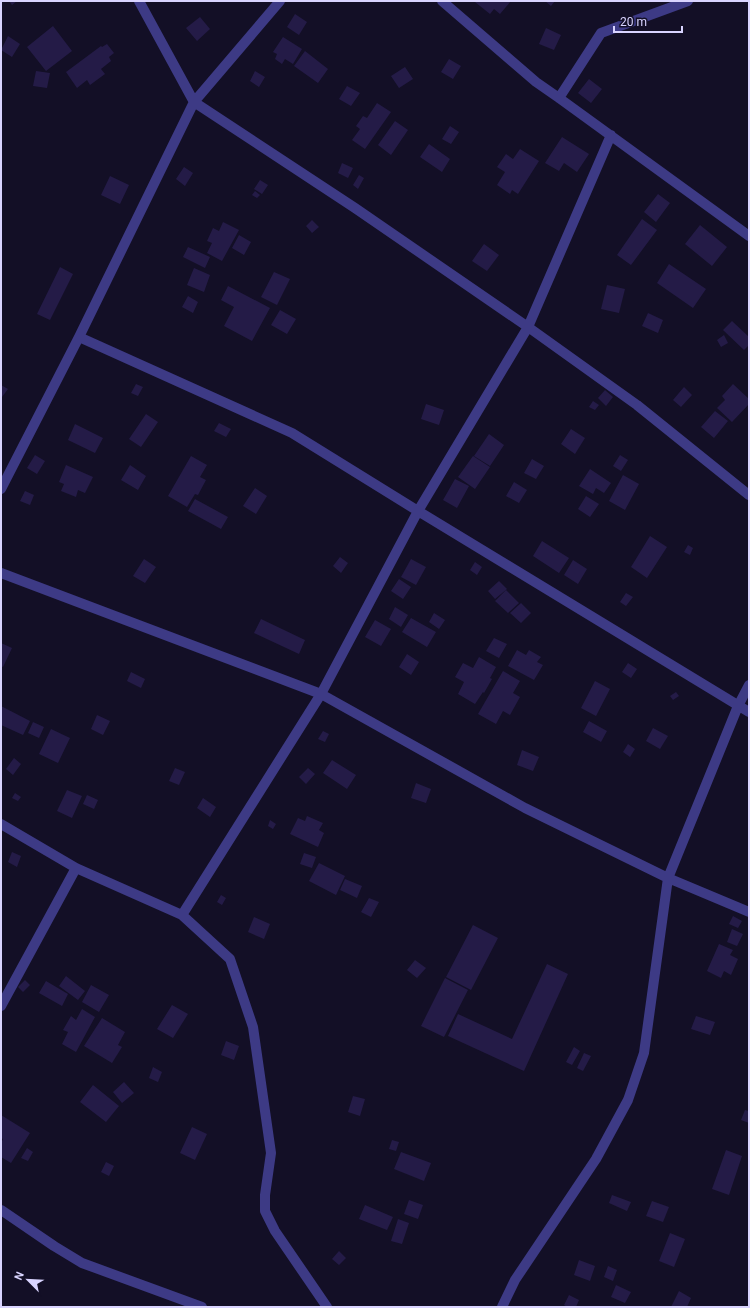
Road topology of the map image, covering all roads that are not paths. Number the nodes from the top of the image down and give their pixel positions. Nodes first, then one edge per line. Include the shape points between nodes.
1 (139, 1) edge
2 (280, 1) edge
3 (442, 1) edge
4 (688, 1) edge
5 (559, 98) junction
6 (194, 102) junction
7 (611, 135) junction
8 (749, 236) edge
9 (528, 327) junction
10 (79, 337) junction
11 (1, 489) edge
12 (749, 495) edge
13 (418, 511) junction
14 (1, 573) edge
15 (749, 686) edge
16 (321, 694) junction
17 (738, 706) junction
18 (749, 712) edge
19 (1, 824) edge
20 (76, 868) junction
21 (668, 878) junction
22 (749, 912) edge
23 (182, 915) junction
24 (1, 1006) edge
25 (1, 1210) edge
26 (202, 1307) edge
27 (326, 1307) edge
28 (502, 1307) edge

1 - 6 street
2 - 6 street
3 - 5 street via 536,82
4 - 5 street via 601,33
5 - 7 street
6 - 9 street via 355,208
6 - 10 street
7 - 8 street
7 - 9 street
9 - 12 street via 637,406
9 - 13 street
10 - 11 street
10 - 13 street via 292,433
13 - 16 street
13 - 17 street
14 - 16 street
15 - 17 street
16 - 21 street via 525,808
16 - 23 street
17 - 18 street
17 - 21 street
19 - 20 street
20 - 23 street
20 - 24 street
21 - 22 street
21 - 28 street via 644,1053 628,1100 596,1159 516,1280
23 - 27 street via 230,959 253,1027 271,1153 265,1211 275,1231
25 - 26 street via 82,1263

